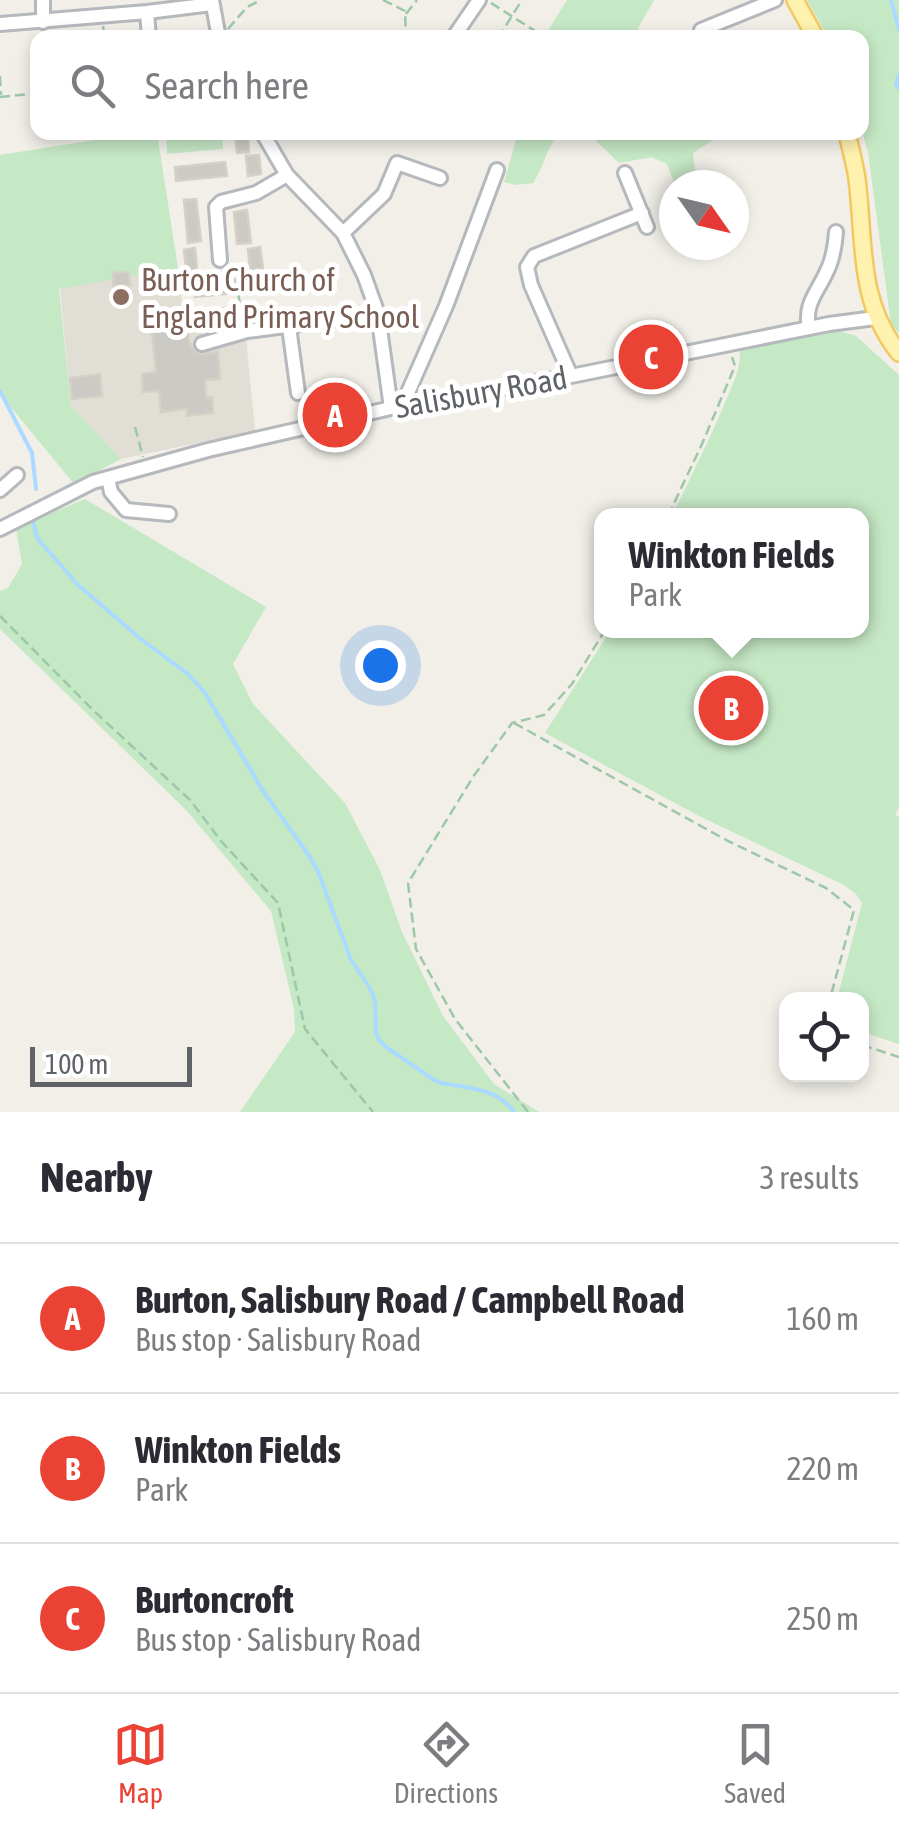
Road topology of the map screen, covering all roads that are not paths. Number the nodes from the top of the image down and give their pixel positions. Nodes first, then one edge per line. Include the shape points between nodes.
1 (43, 0) edge
2 (479, 0) edge
3 (775, 0) edge
4 (795, 0) edge
5 (212, 2) edge
6 (146, 12) junction
7 (41, 22) junction
8 (0, 24) edge
9 (40, 30) edge
10 (148, 30) edge
11 (222, 30) edge
12 (458, 30) edge
13 (701, 30) dead end
14 (812, 30) edge
15 (267, 140) edge
16 (849, 140) edge
17 (497, 170) dead end
18 (626, 173) dead end
19 (288, 175) junction
20 (440, 178) dead end
21 (836, 232) dead end
22 (343, 233) junction
23 (218, 261) road end
24 (378, 314) junction
25 (876, 318) junction
26 (289, 327) junction
27 (808, 328) junction
28 (202, 344) dead end
29 (899, 353) edge
30 (570, 376) junction
31 (298, 394) dead end
32 (397, 407) junction
33 (16, 475) dead end
34 (108, 478) junction
35 (0, 490) edge
36 (168, 514) dead end
37 (0, 529) edge

1 - 7 street
2 - 12 street
3 - 13 street
4 - 14 main road
5 - 6 street
5 - 11 street
6 - 7 street
6 - 10 street
7 - 8 street
7 - 9 street
15 - 19 street
16 - 25 main road
17 - 32 street via 430,345
18 - 30 street via 645,220 534,256 527,267
19 - 22 street
19 - 23 street via 220,202
20 - 22 street via 398,163 384,194
21 - 27 street via 806,315
22 - 24 street
24 - 26 street
24 - 32 street
25 - 27 street, Salisbury Road
25 - 29 main road
26 - 28 street
26 - 31 street
27 - 30 street, Salisbury Road
30 - 32 street, Salisbury Road
32 - 34 street, Salisbury Road
33 - 35 street
34 - 36 street via 126,510
34 - 37 street, Salisbury Road

